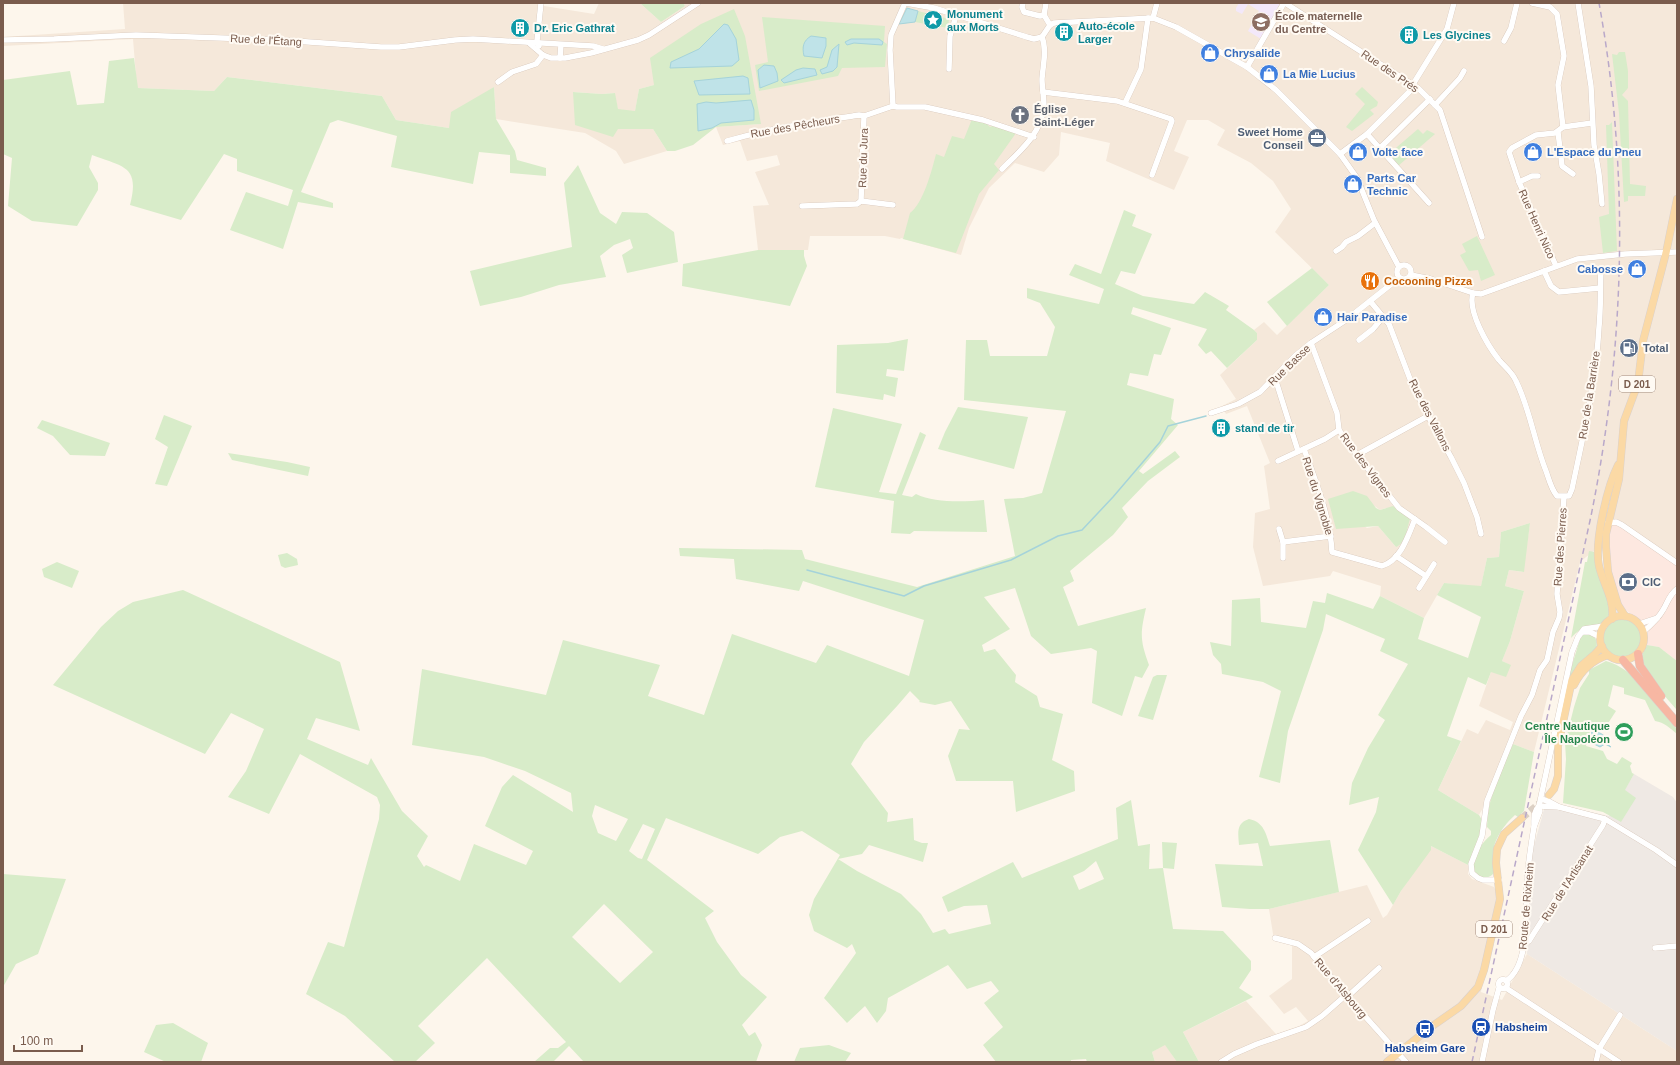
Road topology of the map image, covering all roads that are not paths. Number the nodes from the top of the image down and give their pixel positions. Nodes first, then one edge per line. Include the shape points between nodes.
1 (541, 3) edge
2 (698, 3) edge
3 (906, 3) edge
4 (1023, 3) edge
5 (1046, 3) edge
6 (1157, 3) edge
7 (1284, 3) edge
8 (1454, 3) edge
9 (1516, 3) edge
10 (1532, 3) edge
11 (1578, 3) edge
12 (934, 5) edge
13 (1044, 15) junction
14 (956, 16) junction
15 (1150, 18) junction
16 (1050, 25) junction
17 (1042, 37) junction
18 (3, 40) edge
19 (1504, 41) dead end
20 (529, 43) junction
21 (538, 43) junction
22 (561, 45) junction
23 (603, 49) junction
24 (541, 53) junction
25 (560, 58) junction
26 (1247, 68) junction
27 (949, 69) dead end
28 (1464, 71) dead end
29 (498, 82) dead end
30 (1413, 85) junction
31 (1043, 92) junction
32 (1430, 99) junction
33 (1125, 103) junction
34 (1435, 105) junction
35 (893, 106) junction
36 (864, 116) junction
37 (1592, 123) junction
38 (1563, 127) junction
39 (1558, 132) junction
40 (1367, 134) junction
41 (1034, 137) junction
42 (727, 141) dead end
43 (1380, 148) junction
44 (1340, 154) junction
45 (1002, 169) dead end
46 (1573, 174) dead end
47 (1152, 175) dead end
48 (1538, 176) dead end
49 (1519, 182) junction
50 (1677, 199) edge
51 (861, 201) junction
52 (1429, 203) dead end
53 (1602, 204) dead end
54 (893, 205) dead end
55 (802, 206) dead end
56 (1375, 223) junction
57 (1482, 237) dead end
58 (1336, 251) dead end
59 (1677, 252) edge
60 (1666, 253) junction
61 (1556, 266) junction
62 (1399, 267) junction
63 (1601, 270) dead end
64 (1544, 271) junction
65 (1411, 275) junction
66 (1399, 278) junction
67 (1600, 288) junction
68 (1473, 293) junction
69 (1370, 301) junction
70 (1383, 317) junction
71 (1359, 340) dead end
72 (1311, 343) junction
73 (1275, 378) junction
74 (1211, 413) dead end
75 (1428, 416) junction
76 (1340, 430) junction
77 (1304, 448) junction
78 (1298, 451) junction
79 (1357, 455) junction
80 (1278, 461) dead end
81 (1619, 463) junction
82 (1564, 497) junction
83 (1415, 519) junction
84 (1608, 523) junction
85 (1279, 528) dead end
86 (1481, 534) dead end
87 (1331, 536) junction
88 (1283, 542) junction
89 (1445, 542) dead end
90 (1396, 556) junction
91 (1283, 558) dead end
92 (1677, 563) edge
93 (1434, 564) dead end
94 (1426, 576) junction
95 (1419, 588) dead end
96 (1677, 589) edge
97 (1624, 616) junction
98 (1657, 618) junction
99 (1612, 619) junction
100 (1638, 624) junction
101 (1604, 626) junction
102 (1581, 632) junction
103 (1643, 632) junction
104 (1600, 638) junction
105 (1602, 646) junction
106 (1638, 654) junction
107 (1608, 655) junction
108 (1623, 660) junction
109 (1570, 693) junction
110 (1677, 716) edge
111 (1677, 723) edge
112 (1549, 795) dead end
113 (1541, 799) junction
114 (1539, 806) junction
115 (1559, 807) junction
116 (1522, 818) tunnel mouth
117 (1605, 819) junction
118 (1677, 865) edge
119 (1499, 880) junction
120 (1368, 921) dead end
121 (1275, 938) dead end
122 (1524, 944) junction
123 (1677, 946) edge
124 (1655, 948) dead end
125 (1314, 957) junction
126 (1379, 968) dead end
127 (1506, 981) junction
128 (1499, 988) junction
129 (1506, 988) junction
130 (1347, 996) junction
131 (1620, 1015) dead end
132 (1599, 1049) junction
133 (1397, 1053) junction
134 (1221, 1062) edge
135 (1387, 1062) edge
136 (1406, 1062) edge
137 (1482, 1062) edge
138 (1596, 1062) edge
139 (1619, 1062) edge

1 - 21 street
2 - 23 street, Rue de l'Étang via 649,35
3 - 12 street
3 - 35 street via 891,35
4 - 13 street via 1024,12
5 - 13 street
6 - 15 street
7 - 26 street
7 - 30 street, Rue des Prés
8 - 30 street via 1447,29
9 - 19 street via 1511,28
10 - 38 street via 1550,7 1557,14 1564,56 1558,85
11 - 37 street via 1591,86
12 - 14 street
13 - 16 street
14 - 17 street via 1034,39
14 - 27 street via 950,36
15 - 16 street
15 - 26 street via 1176,27
15 - 33 street via 1141,70
16 - 17 street
17 - 31 street via 1045,47
18 - 20 street, Rue de l'Étang via 137,35 280,40 382,47 486,39
20 - 21 street, Rue de l'Étang
20 - 24 street, Rue de l'Étang
21 - 22 street, Rue de l'Étang
21 - 24 street
22 - 23 street, Rue de l'Étang via 593,46
22 - 25 street
23 - 25 street, Rue de l'Étang
24 - 25 street, Rue de l'Étang
24 - 29 street via 536,64 512,72
26 - 44 street via 1276,90
28 - 34 street
30 - 32 street, Rue des Prés
30 - 40 street
31 - 33 street via 1104,98
31 - 41 street via 1044,107
32 - 34 street, Rue des Prés
32 - 43 street
33 - 47 street via 1172,121
34 - 57 street, Rue des Prés via 1442,114
35 - 36 street, Rue des Pêcheurs
35 - 41 street via 925,107 967,116
36 - 42 street, Rue des Pêcheurs via 800,125
36 - 51 street, Rue du Jura
37 - 38 street
37 - 53 street
38 - 39 street
39 - 46 street via 1562,166
39 - 49 street, Rue Henri Nico via 1533,136 1510,149 1509,155
40 - 43 street
40 - 44 street
41 - 45 street
43 - 52 street
44 - 56 street via 1357,178
48 - 49 street, Rue Henri Nico
49 - 61 street, Rue Henri Nico
50 - 60 main road, D 201
51 - 54 street, Rue du Jura
51 - 55 street, Rue du Jura via 857,204
56 - 58 street
56 - 62 street
59 - 60 street
60 - 61 street via 1582,258
60 - 81 main road, D 201 via 1643,341 1638,383 1624,421
61 - 64 street
62 - 65 street via 1408,266
62 - 66 street
63 - 67 street, Rue de la Barrière
64 - 67 street via 1551,286 1559,292
64 - 68 street via 1482,294
65 - 66 street via 1406,279
65 - 68 street
66 - 69 street, Rue Basse
67 - 82 street, Rue de la Barrière via 1599,328 1584,430 1572,489 1569,496
68 - 82 street, Rue des Pierres via 1472,311 1499,361 1512,373 1516,381 1526,404 1538,453 1557,496
69 - 70 street, Rue des Vallons
69 - 72 street, Rue Basse
70 - 71 street
70 - 75 street, Rue des Vallons via 1389,324 1410,379
72 - 73 street, Rue Basse via 1294,356
72 - 76 street, Rue des Vignes via 1337,413
73 - 74 street, Rue Basse via 1260,392 1238,404
73 - 78 street
75 - 79 street
75 - 86 street, Rue des Vallons via 1464,483
76 - 77 street
76 - 79 street, Rue des Vignes
77 - 78 street
77 - 87 street, Rue du Vignoble
78 - 80 street
79 - 83 street, Rue des Vignes via 1399,508
81 - 84 main road, D 201 via 1619,479
81 - 99 main road, D 201 via 1609,488 1597,553 1600,570 1612,603
82 - 119 street, Rue des Pierres via 1557,594 1559,618 1547,660 1540,670 1532,695 1491,790 1482,836 1470,867 1480,880
83 - 89 street, Rue des Vignes
83 - 90 street, Rue du Vignoble via 1406,542
84 - 92 street via 1622,525
84 - 97 main road, D 201 via 1608,572
85 - 88 street
87 - 88 street
87 - 90 street, Rue du Vignoble via 1332,552 1382,566
88 - 91 street
90 - 94 street
93 - 94 street
94 - 95 street
96 - 98 street via 1670,595
97 - 99 main road
97 - 100 main road
98 - 100 street
98 - 103 street
99 - 101 main road
100 - 103 main road
101 - 102 street via 1588,628
101 - 104 main road
102 - 104 street via 1590,632
102 - 113 street, Route de Rixheim via 1570,660
103 - 106 main road via 1644,642
104 - 105 main road
105 - 107 main road
105 - 109 main road via 1576,672
106 - 108 main road
106 - 110 highway via 1640,666 1645,674
107 - 108 main road
107 - 109 main road via 1600,657 1589,666
108 - 111 highway
109 - 112 main road via 1558,746 1558,776
113 - 114 street, Route de Rixheim
113 - 115 street
114 - 115 street
114 - 122 street, Route de Rixheim via 1534,817
115 - 117 street
116 - 119 main road, D 201 via 1507,831 1500,842 1496,857
117 - 118 street
117 - 122 street, Rue de l'Artisanat via 1534,933
119 - 133 main road, D 201 via 1500,899 1482,978 1476,990 1463,1005
120 - 125 street
121 - 125 street, Rue d'Alsbourg via 1298,944
122 - 127 street, Route de Rixheim via 1518,966
123 - 124 street
125 - 130 street, Rue d'Alsbourg
126 - 130 street
127 - 128 street via 1499,981
127 - 129 street
128 - 129 street
128 - 137 street
129 - 132 street
130 - 133 street, Rue d'Alsbourg
130 - 134 street via 1306,1026 1257,1044
131 - 132 street
132 - 138 street
132 - 139 street
133 - 135 main road, D 201
133 - 136 street, Rue d'Alsbourg

